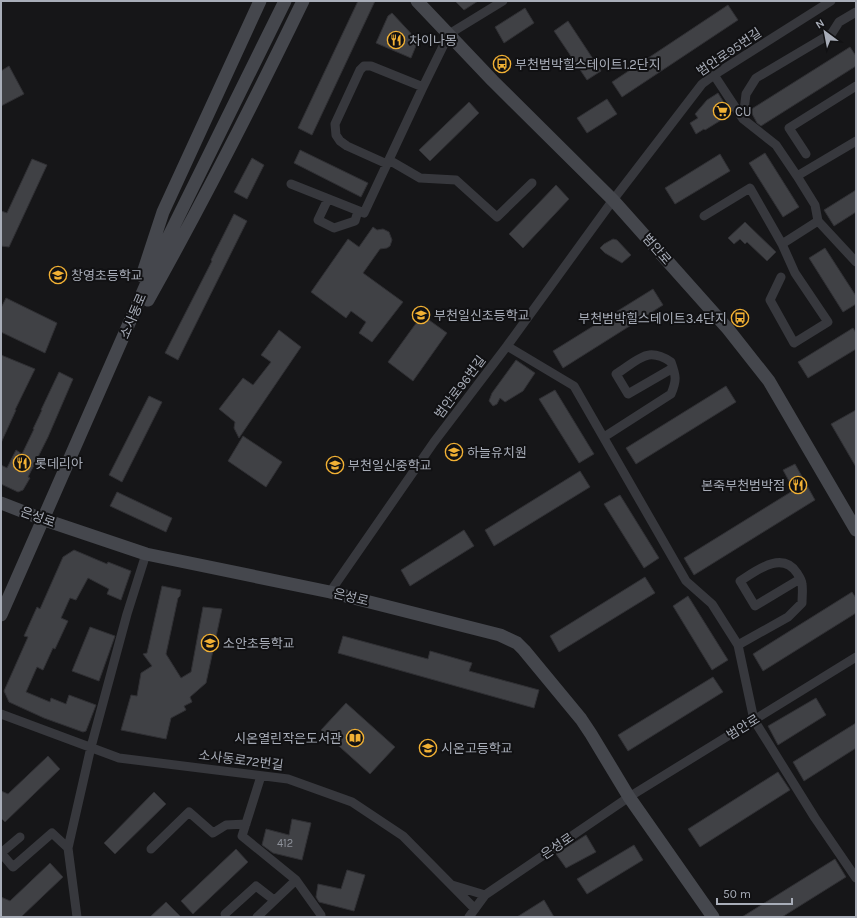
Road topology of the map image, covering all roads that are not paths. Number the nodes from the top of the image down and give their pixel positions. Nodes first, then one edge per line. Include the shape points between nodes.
1 (260, 1) edge
2 (285, 1) edge
3 (303, 1) edge
4 (417, 1) edge
5 (503, 1) edge
6 (831, 1) edge
7 (823, 4) edge
8 (856, 12) edge
9 (449, 34) junction
10 (714, 75) junction
11 (856, 86) edge
12 (423, 87) junction
13 (743, 119) junction
14 (856, 141) edge
15 (806, 154) dead end
16 (388, 162) junction
17 (797, 176) junction
18 (532, 183) dead end
19 (291, 184) dead end
20 (328, 199) junction
21 (614, 200) junction
22 (358, 211) junction
23 (704, 216) dead end
24 (818, 222) junction
25 (782, 244) junction
26 (856, 262) edge
27 (781, 277) dead end
28 (508, 346) junction
29 (115, 357) junction
30 (673, 368) junction
31 (604, 437) junction
32 (1, 503) edge
33 (42, 519) junction
34 (856, 530) edge
35 (146, 554) junction
36 (800, 579) junction
37 (330, 592) junction
38 (1, 615) edge
39 (738, 644) junction
40 (856, 657) edge
41 (1, 714) edge
42 (754, 720) junction
43 (91, 747) junction
44 (261, 776) junction
45 (629, 797) junction
46 (246, 824) junction
47 (20, 837) dead end
48 (68, 848) junction
49 (151, 849) dead end
50 (1, 853) edge
51 (856, 878) edge
52 (296, 880) junction
53 (452, 885) junction
54 (486, 895) junction
55 (274, 900) junction
56 (475, 909) junction
57 (225, 914) dead end
58 (77, 917) edge
59 (257, 917) edge
60 (321, 917) edge
61 (469, 917) edge
62 (713, 917) edge

1 - 29 street via 163,212
2 - 29 street, 소사동로 via 156,262
3 - 29 street via 179,244
4 - 9 street, 범안로
5 - 9 street
6 - 7 street, 범안로95번길
7 - 10 street, 범안로95번길
8 - 13 street via 839,22 832,33 756,78 746,94
9 - 12 street
9 - 21 street, 범안로
10 - 13 street
10 - 21 street, 범안로95번길 via 702,84
11 - 15 street via 789,128
12 - 16 street
12 - 16 street via 371,66 364,66 360,70 335,124 336,135 347,146
13 - 17 street via 776,145
14 - 17 street
16 - 18 street via 420,178 456,180 497,217
16 - 22 street via 364,213
17 - 24 street via 815,205
19 - 20 street
20 - 22 street
20 - 22 street via 318,220 334,228 355,221
21 - 28 street, 범안로96번길
21 - 34 street, 범안로 via 728,329 769,381
23 - 25 street via 750,188
24 - 25 street
24 - 26 street
25 - 27 street via 795,273 828,322 794,343 770,300
28 - 31 street via 574,386
28 - 37 street, 범안로96번길 via 434,442
29 - 33 street, 소사동로
30 - 30 street via 671,362 662,356 649,354 616,374 628,394
30 - 31 street via 676,384 671,394
31 - 39 street via 686,581 712,604
32 - 33 street, 은성로
33 - 35 street, 은성로
33 - 38 street, 소사동로
35 - 37 street, 은성로
35 - 43 street
36 - 36 street via 793,567 779,562 766,566 740,581 755,606
36 - 39 street via 802,603 788,617
37 - 45 street, 은성로 via 500,635 517,643 581,719
39 - 42 street
40 - 42 street, 범안로
41 - 43 street, 소사동로72번길
42 - 45 street, 범안로
42 - 51 street
43 - 44 street, 소사동로72번길 via 119,758
43 - 48 street
44 - 46 street
44 - 53 street, 소사동로72번길 via 288,779 352,802 403,836
45 - 54 street, 은성로
45 - 62 street, 은성로
46 - 49 street via 226,825 213,833 189,812
46 - 52 street via 242,836
47 - 50 street
48 - 50 street via 52,833 13,867
48 - 58 street
52 - 55 street
52 - 60 street
53 - 54 street, 소사동로72번길
53 - 56 street, 소사동로72번길
54 - 56 street
55 - 57 street via 256,886
55 - 59 street
56 - 61 street

